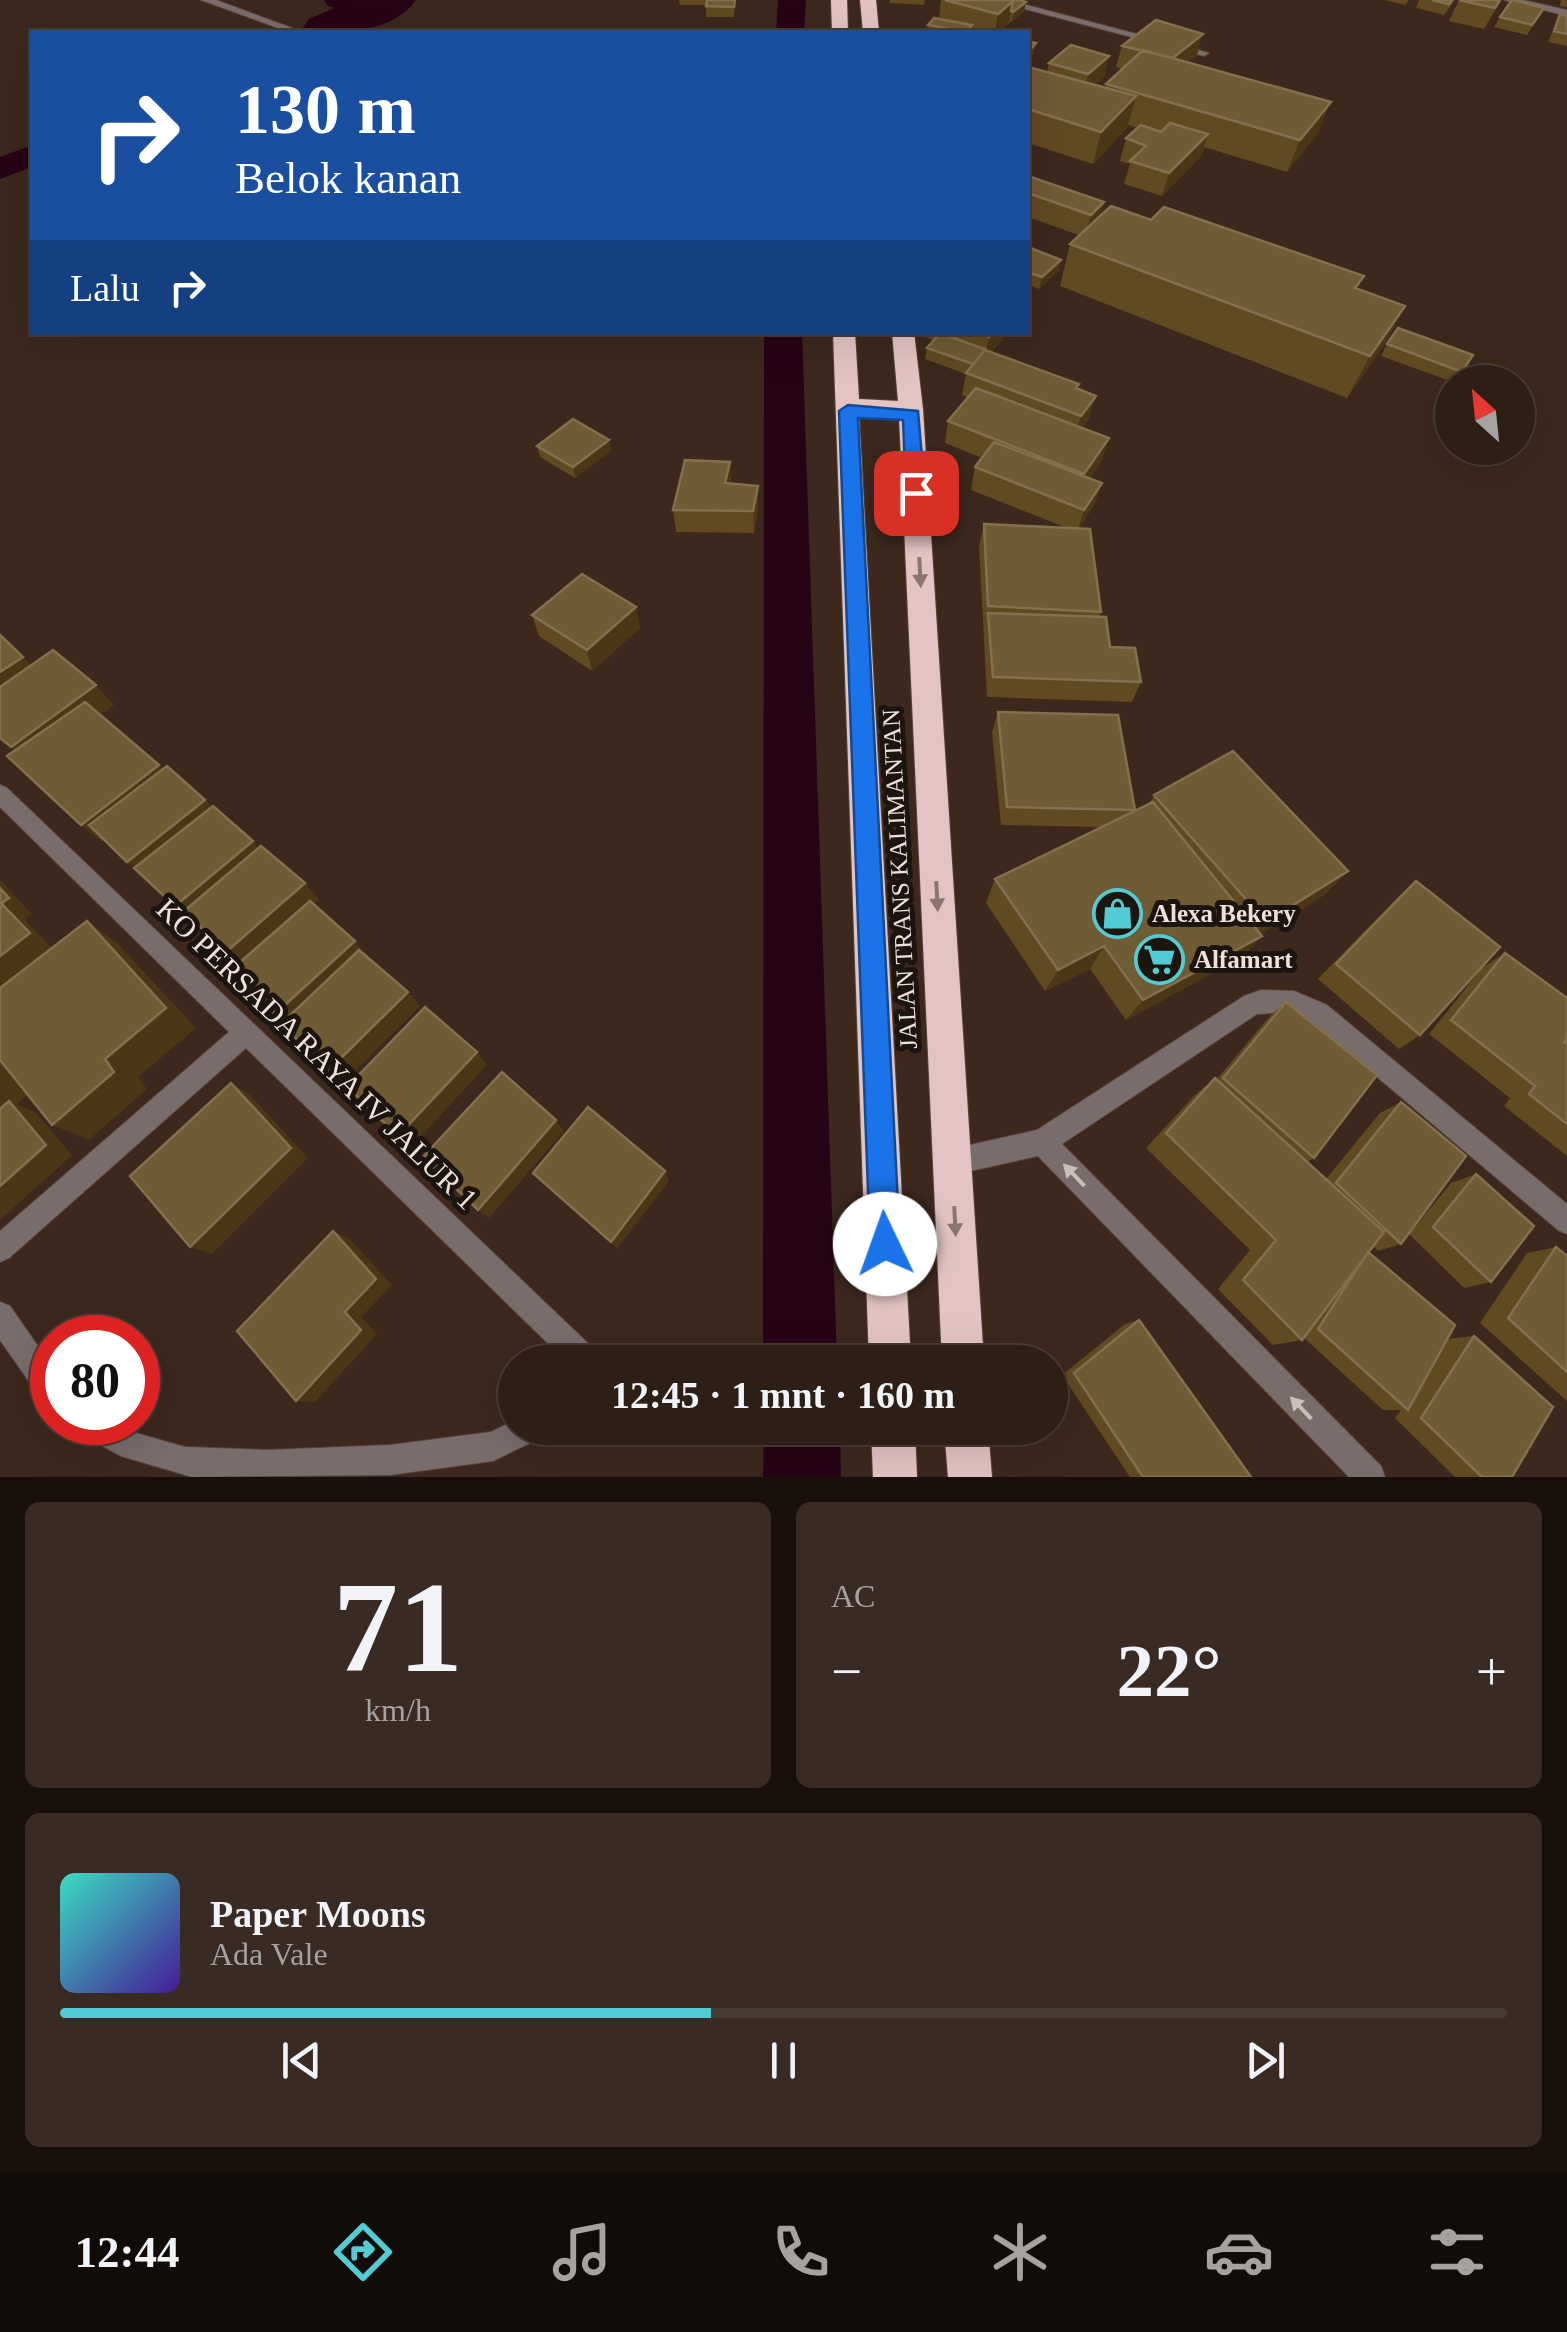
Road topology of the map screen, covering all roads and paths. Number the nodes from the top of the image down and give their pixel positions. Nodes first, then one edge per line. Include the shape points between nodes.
1 (206, 0) edge
2 (840, 0) edge
3 (868, 0) edge
4 (994, 0) edge
5 (1509, 0) edge
6 (1567, 12) edge
7 (292, 30) edge
8 (840, 30) edge
9 (871, 30) edge
10 (1204, 53) edge
11 (844, 335) edge
12 (903, 335) edge
13 (848, 408) junction
14 (911, 412) junction
15 (0, 794) edge
16 (248, 1031) junction
17 (1042, 1142) junction
18 (952, 1162) junction
19 (1567, 1221) edge
20 (0, 1249) edge
21 (0, 1316) edge
22 (570, 1345) edge
23 (889, 1345) edge
24 (962, 1345) edge
25 (30, 1359) edge
26 (498, 1443) edge
27 (129, 1445) edge
28 (894, 1445) edge
29 (967, 1445) edge
30 (896, 1477) edge
31 (970, 1477) edge
32 (1370, 1477) edge

1 - 7 street
2 - 8 highway
3 - 9 highway
4 - 10 street
5 - 6 street
11 - 13 highway, JALAN TRANS KALIMANTAN
12 - 14 highway, JALAN TRANS KALIMANTAN
13 - 14 highway
13 - 23 highway, JALAN TRANS KALIMANTAN
14 -> 18 highway, JALAN TRANS KALIMANTAN
15 - 16 street, KO PERSADA RAYA IV JALUR 1
16 - 20 street
16 - 22 street, KO PERSADA RAYA IV JALUR 1
17 - 18 street
17 - 19 street via 1252,1004 1272,998 1319,1013
32 -> 17 street
18 -> 24 highway, JALAN TRANS KALIMANTAN
21 - 25 street
26 - 27 street via 390,1460 268,1465 185,1462
28 - 30 highway
29 - 31 highway

